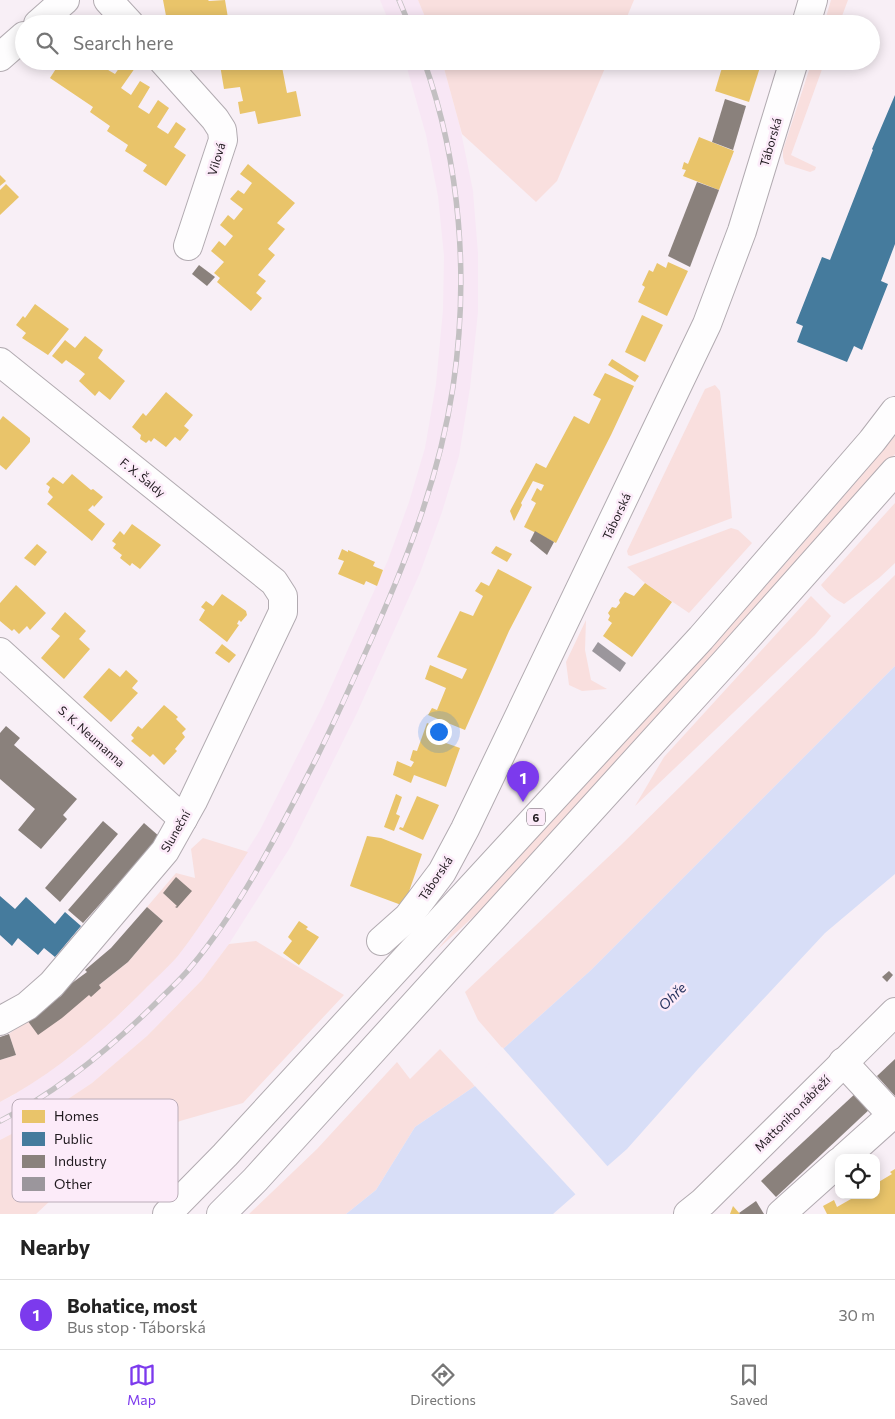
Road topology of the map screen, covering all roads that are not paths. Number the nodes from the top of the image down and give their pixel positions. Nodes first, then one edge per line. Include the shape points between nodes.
1 (65, 0) edge
2 (108, 0) edge
3 (813, 0) edge
4 (48, 15) edge
5 (122, 15) edge
6 (809, 15) edge
7 (15, 44) edge
8 (0, 57) edge
9 (171, 70) edge
10 (791, 70) edge
11 (188, 246) dead end
12 (0, 362) edge
13 (895, 411) edge
14 (895, 471) edge
15 (283, 596) joint
16 (0, 652) edge
17 (183, 819) junction
18 (381, 941) dead end
19 (895, 1012) edge
20 (0, 1021) edge
21 (844, 1062) junction
22 (848, 1154) edge
23 (835, 1166) edge
24 (167, 1214) edge
25 (221, 1214) edge
26 (688, 1214) edge
27 (781, 1214) edge

1 - 4 main road
2 - 5 main road
3 - 6 main road
7 - 8 main road
9 - 11 main road, Vilová via 215,119 222,130 223,140
10 - 18 main road, Táborská via 742,231 707,324 465,829 438,877 408,917
12 - 15 main road, F. X. Šaldy via 274,582
13 - 24 main road, 6 via 701,638 232,1148
14 - 25 main road via 727,660
15 - 17 main road, Sluneční via 283,612
16 - 17 main road, S. K. Neumanna
17 - 20 main road, Sluneční via 165,851 52,984 27,1006
19 - 21 main road, Mattoniho nábřeží
21 - 22 main road via 892,1114
21 - 26 main road, Mattoniho nábřeží
23 - 27 main road

